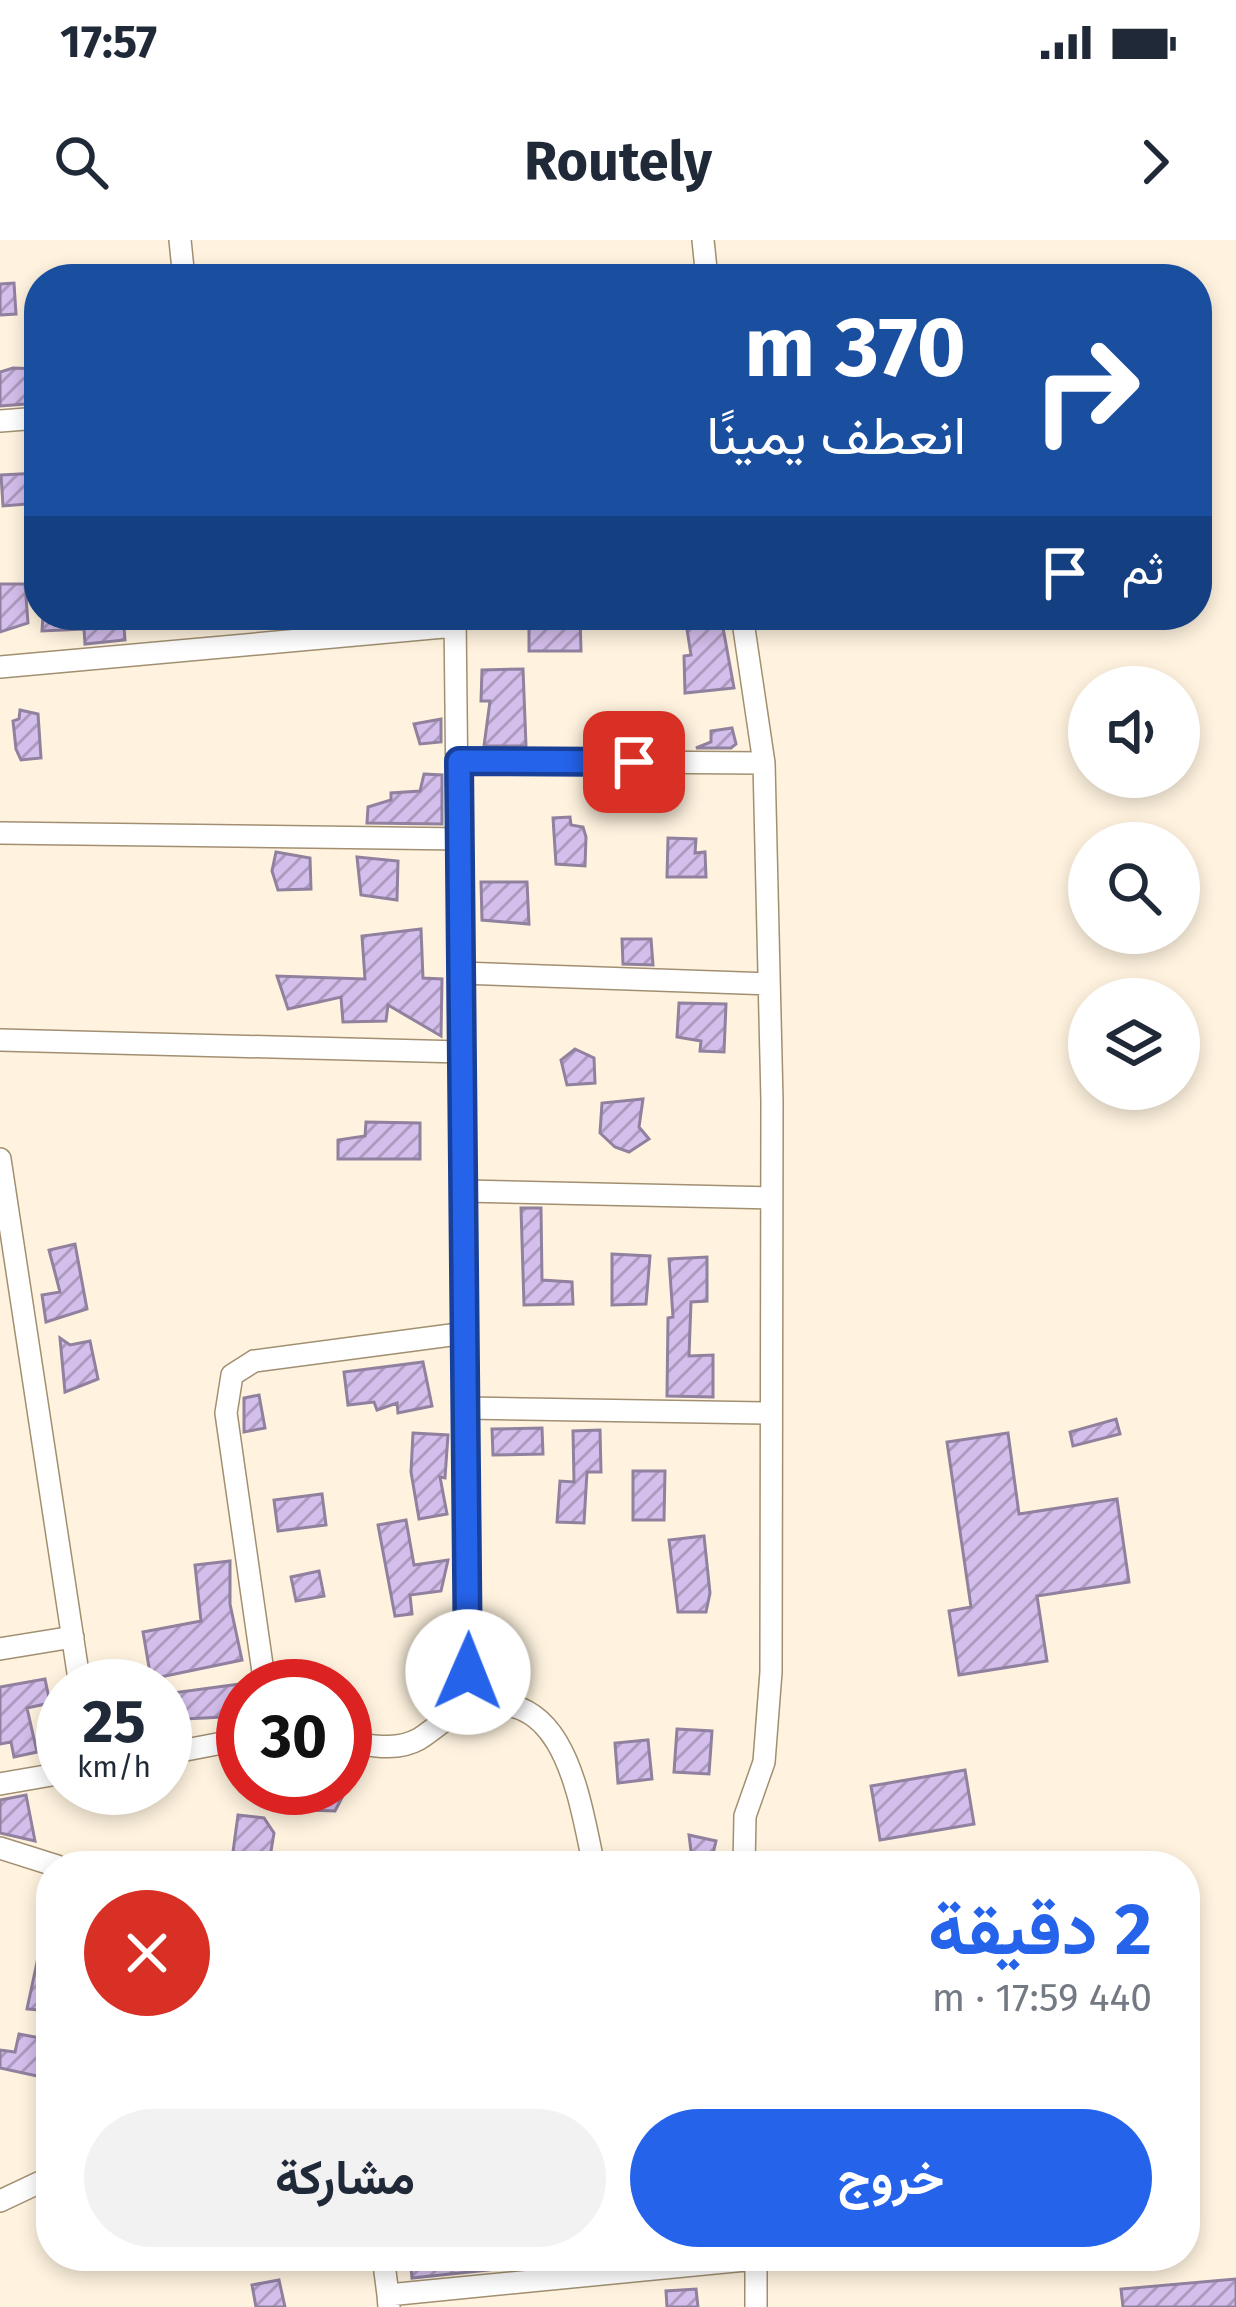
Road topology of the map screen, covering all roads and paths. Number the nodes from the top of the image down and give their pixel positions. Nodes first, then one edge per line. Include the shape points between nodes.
1 (366, 630) edge
2 (455, 630) edge
3 (744, 630) edge
4 (0, 667) edge
5 (459, 761) junction
6 (764, 763) junction
7 (0, 833) edge
8 (462, 839) junction
9 (461, 974) junction
10 (769, 985) junction
11 (0, 1040) edge
12 (460, 1052) junction
13 (0, 1159) edge
14 (465, 1191) junction
15 (771, 1198) junction
16 (10, 1296) edge
17 (466, 1333) junction
18 (467, 1408) junction
19 (767, 1412) junction
20 (73, 1637) junction
21 (0, 1649) edge
22 (76, 1659) edge
23 (261, 1659) edge
24 (467, 1708) junction
25 (372, 1743) edge
26 (36, 1778) edge
27 (0, 1784) edge
28 (0, 1848) edge
29 (589, 1851) edge
30 (745, 1851) edge
31 (36, 1859) edge
32 (36, 2184) edge
33 (0, 2201) edge
34 (385, 2271) edge
35 (639, 2271) edge
36 (756, 2271) edge
37 (389, 2301) edge
38 (756, 2307) edge

1 - 4 street
2 - 5 street
3 - 6 street
5 - 6 street
5 - 8 street
6 - 10 street
7 - 8 street
8 - 9 street
9 - 10 street
9 - 12 street
10 - 15 street
11 - 12 street
12 - 14 street
13 - 16 street
14 - 15 street
14 - 17 street
15 - 19 street
16 - 20 street
17 - 18 street
17 - 23 street via 254,1361 232,1375 226,1413
18 - 19 street
18 - 24 street
19 - 30 street via 771,1672 764,1762 745,1816
20 - 21 street
20 - 22 street
24 - 25 street via 403,1745
24 - 29 street via 509,1706 542,1718 557,1736
26 - 27 street
28 - 31 street
32 - 33 street
34 - 37 street
35 - 37 street
36 - 38 street

